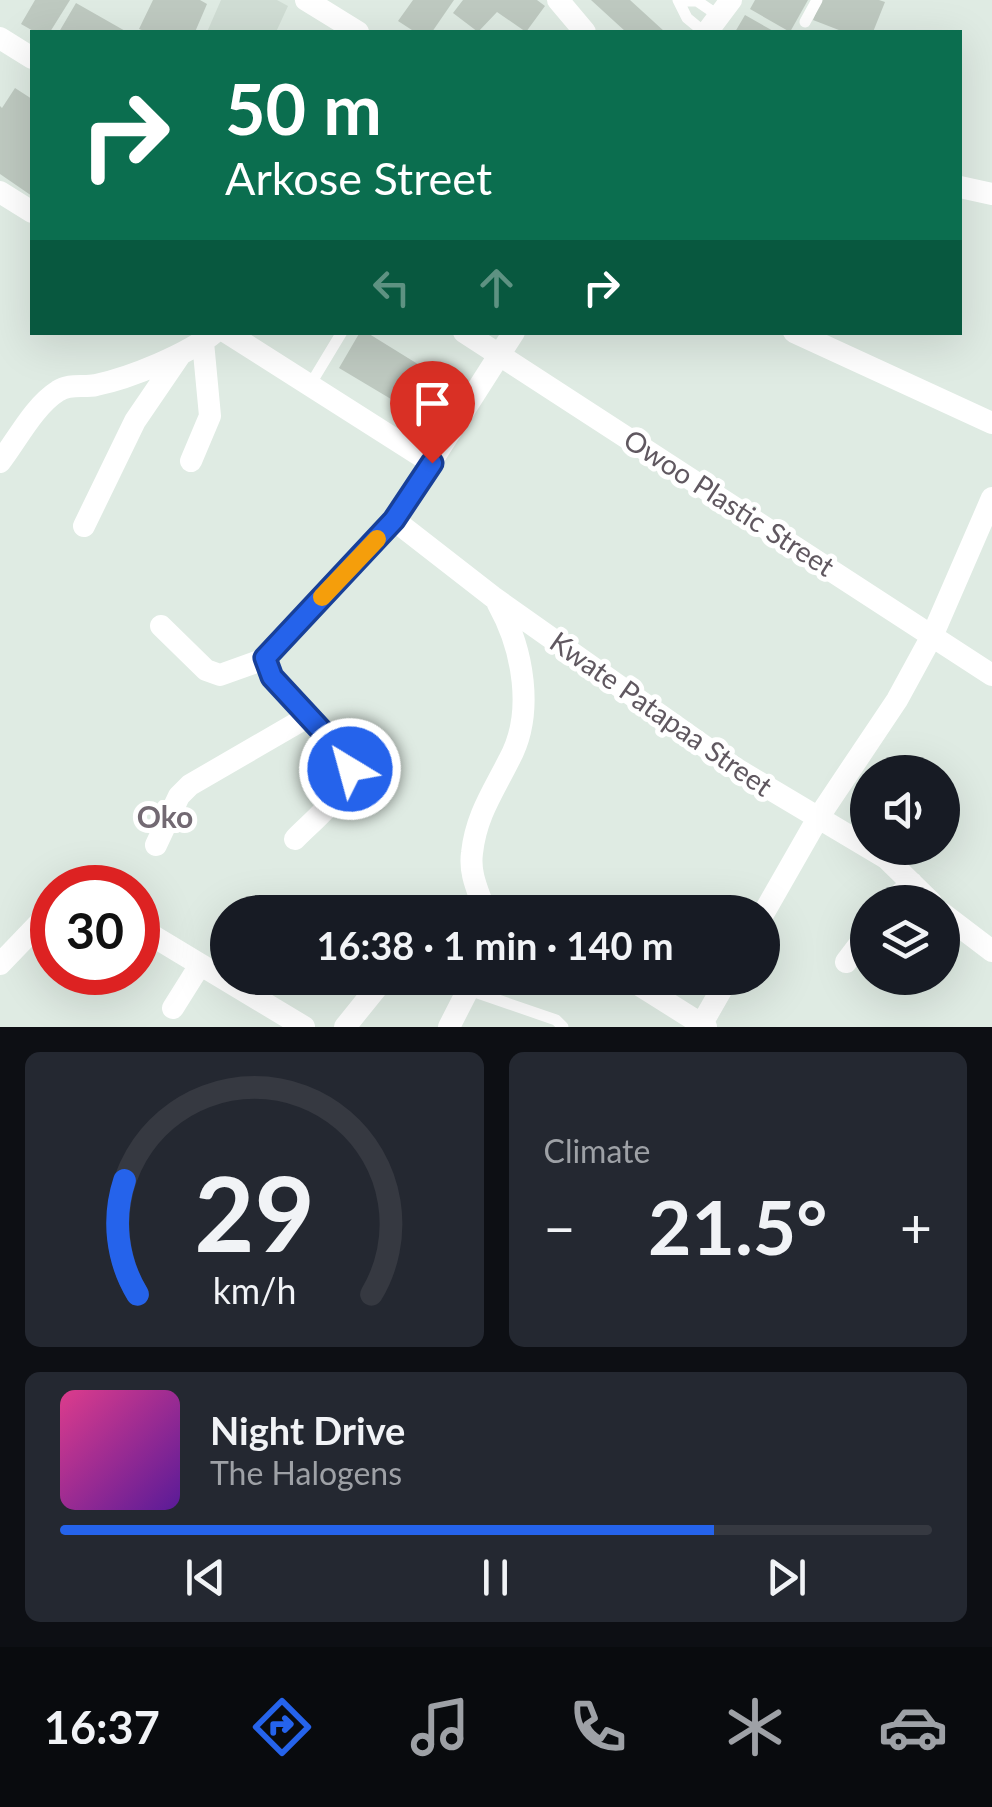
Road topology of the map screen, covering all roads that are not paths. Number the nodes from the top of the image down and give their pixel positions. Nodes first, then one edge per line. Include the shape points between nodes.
1 (306, 0) edge
2 (558, 0) edge
3 (817, 0) edge
4 (679, 1) edge
5 (715, 20) edge
6 (806, 22) dead end
7 (355, 30) edge
8 (583, 30) edge
9 (0, 38) edge
10 (30, 57) edge
11 (962, 187) edge
12 (0, 192) edge
13 (992, 194) edge
14 (30, 211) edge
15 (231, 335) edge
16 (340, 335) edge
17 (469, 335) edge
18 (512, 335) edge
19 (801, 335) edge
20 (209, 337) edge
21 (180, 354) junction
22 (500, 355) junction
23 (310, 385) junction
24 (992, 423) edge
25 (190, 461) dead end
26 (0, 462) edge
27 (432, 463) junction
28 (992, 498) edge
29 (394, 520) junction
30 (84, 526) dead end
31 (494, 597) junction
32 (161, 626) dead end
33 (933, 634) junction
34 (265, 658) junction
35 (992, 675) edge
36 (309, 716) junction
37 (818, 818) junction
38 (295, 839) dead end
39 (156, 845) dead end
40 (912, 883) edge
41 (478, 895) edge
42 (774, 895) edge
43 (960, 927) edge
44 (30, 933) edge
45 (160, 940) edge
46 (992, 951) edge
47 (850, 957) edge
48 (846, 962) dead end
49 (0, 964) edge
50 (200, 965) junction
51 (371, 995) edge
52 (466, 995) edge
53 (498, 995) edge
54 (655, 995) edge
55 (719, 995) edge
56 (173, 1008) dead end
57 (279, 1021) edge
58 (703, 1026) edge
59 (304, 1027) edge
60 (345, 1027) edge
61 (449, 1027) edge
62 (563, 1027) edge

1 - 7 street
2 - 8 street
3 - 6 lane
4 - 5 lane via 698,2
4 - 5 lane via 687,18
9 - 10 street
11 - 13 street
12 - 14 street
15 - 23 street
16 - 23 lane
17 - 22 street, Owoo Plastic Street
18 - 22 street
19 - 24 street
20 - 21 street
20 - 25 street via 210,416
21 - 26 street via 95,386 58,390
21 - 30 street via 135,421
22 - 27 street
22 - 33 street, Owoo Plastic Street
23 - 27 street
27 - 29 street
28 - 33 street
29 - 31 street, Kwate Patapaa Street
29 - 34 street
31 - 37 street, Kwate Patapaa Street via 735,768
31 - 41 street via 511,628 524,712 511,758 478,816 471,857
32 - 34 street via 206,670 220,675
33 - 35 street, Owoo Plastic Street
33 - 37 street
34 - 36 street via 272,677
36 - 38 street via 350,769 344,787
36 - 39 street via 190,786
37 - 40 street, Kwate Patapaa Street via 886,858
37 - 42 street
43 - 46 street
44 - 49 street
45 - 50 street
47 - 48 street
50 - 56 street
50 - 57 street
51 - 60 street
52 - 61 street
53 - 62 lane
54 - 58 street
55 - 58 street
57 - 59 street

